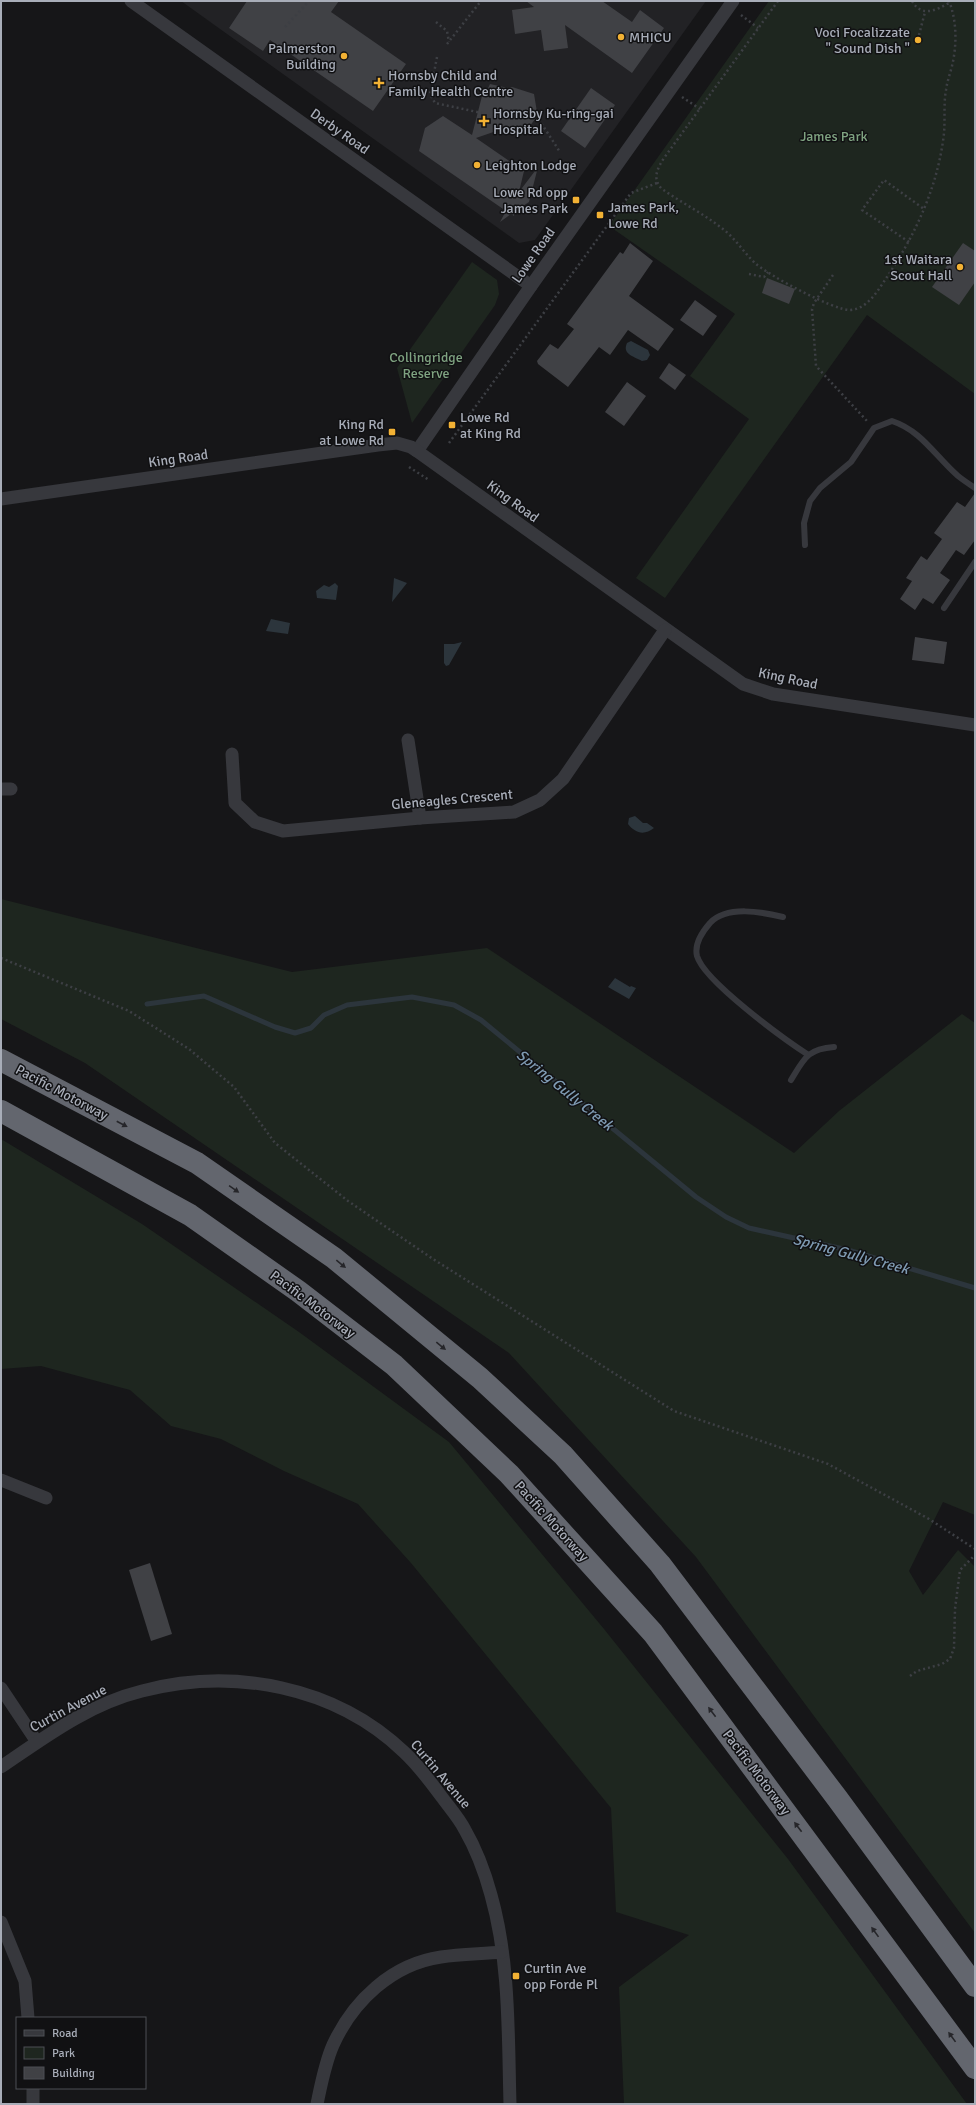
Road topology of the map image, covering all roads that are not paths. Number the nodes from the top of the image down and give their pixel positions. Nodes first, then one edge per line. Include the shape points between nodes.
1 (131, 1) edge
2 (731, 4) edge
3 (531, 286) junction
4 (417, 451) junction
5 (975, 488) edge
6 (1, 499) edge
7 (805, 545) dead end
8 (975, 562) edge
9 (944, 608) dead end
10 (665, 630) junction
11 (975, 725) edge
12 (408, 740) dead end
13 (232, 754) dead end
14 (420, 818) junction
15 (783, 917) dead end
16 (834, 1047) dead end
17 (807, 1054) junction
18 (1, 1060) edge
19 (791, 1080) dead end
20 (1, 1111) edge
21 (1, 1480) edge
22 (46, 1498) dead end
23 (1, 1688) edge
24 (37, 1742) junction
25 (1, 1767) edge
26 (1, 1922) edge
27 (502, 1952) junction
28 (975, 1986) edge
29 (28, 2017) edge
30 (975, 2068) edge
31 (33, 2089) edge
32 (33, 2104) edge
33 (317, 2104) edge
34 (510, 2104) edge

1 - 3 street, Derby Road
2 - 3 street, Lowe Road
3 - 4 street, Lowe Road
4 - 6 street, King Road via 404,444 391,443
4 - 10 street, King Road
5 - 7 lane via 958,476 929,444 902,424 892,420 874,428 851,462 820,488 810,501 804,523
8 - 9 lane
10 - 11 street, King Road via 743,684 773,694
10 - 14 street, Gleneagles Crescent via 563,779 540,800 514,812
12 - 14 street
13 - 14 street, Gleneagles Crescent via 235,803 255,822 283,831
15 - 17 lane via 755,912 722,915 704,930 698,943 698,956 719,983 760,1022
16 - 17 lane
17 - 19 lane
18 -> 28 highway, Pacific Motorway via 197,1163 334,1258 480,1378 563,1455 660,1564
30 -> 20 highway, Pacific Motorway via 653,1633 510,1474 394,1365 298,1290 190,1215
21 - 22 street
23 - 24 street
24 - 25 street, Curtin Avenue
24 - 27 street, Curtin Avenue via 69,1722 117,1699 172,1685 232,1681 275,1686 326,1701 359,1718 404,1752 465,1829 491,1894
26 - 29 street via 25,1981
27 - 33 street via 441,1957 413,1965 382,1983 362,1999 332,2046
27 - 34 street, Curtin Avenue
31 - 32 street

